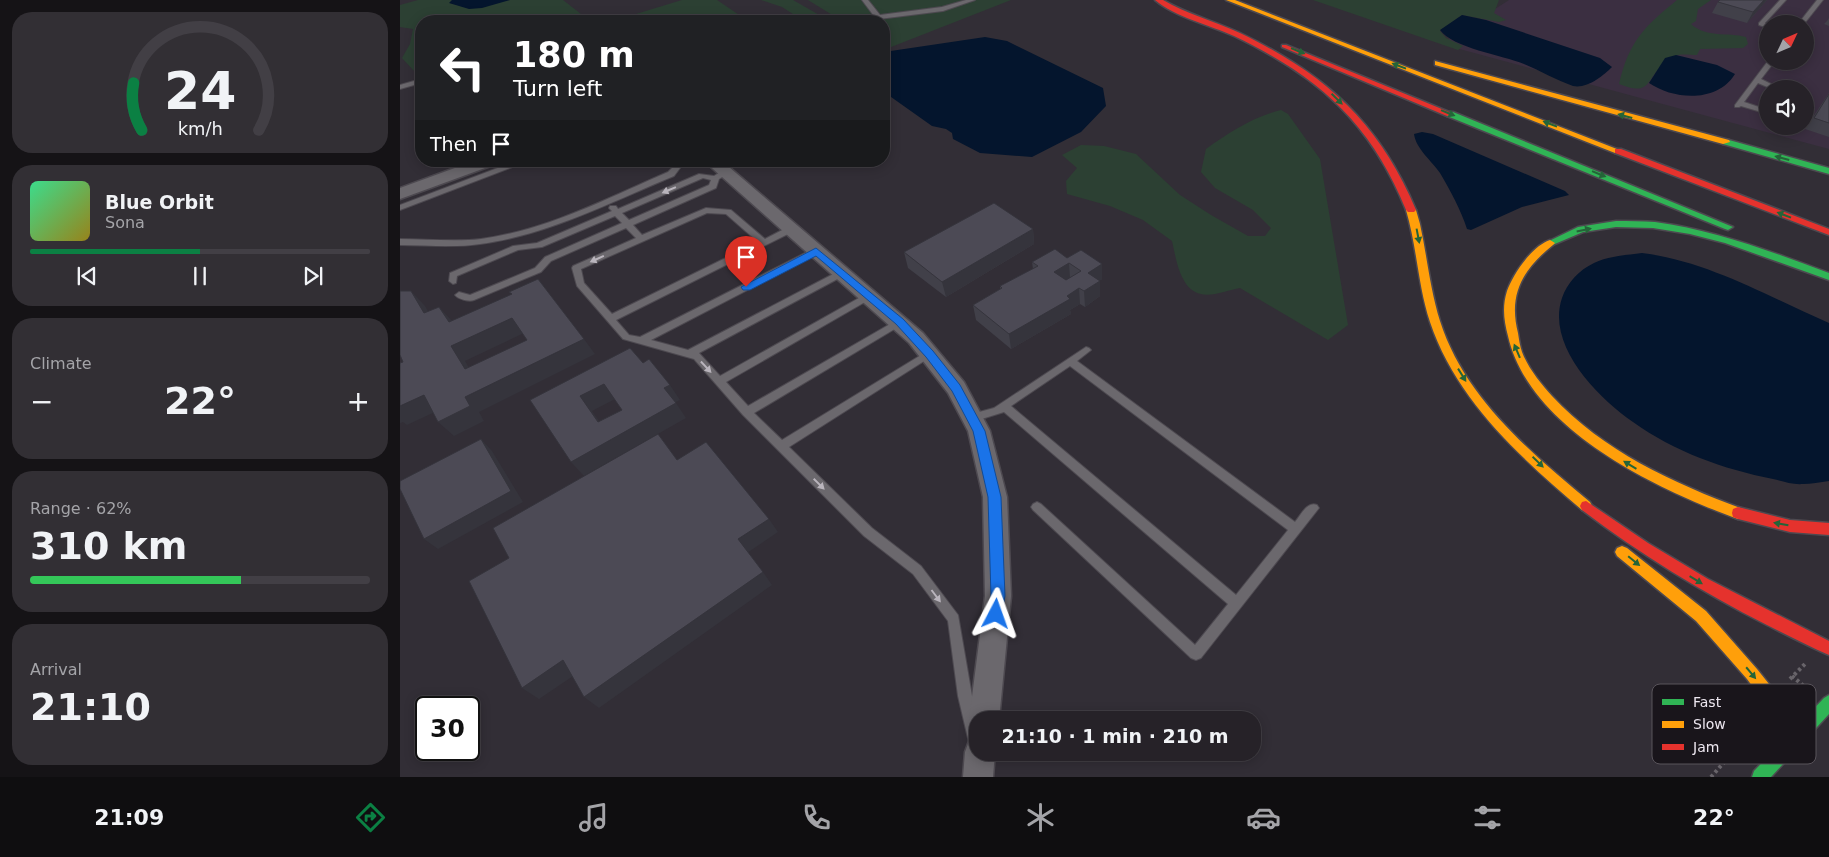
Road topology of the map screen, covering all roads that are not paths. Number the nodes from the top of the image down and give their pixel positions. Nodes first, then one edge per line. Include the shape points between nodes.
1 (865, 0) edge
2 (972, 0) edge
3 (1158, 0) edge
4 (1171, 0) edge
5 (1229, 0) edge
6 (1240, 0) edge
7 (1783, 0) edge
8 (1820, 0) edge
9 (876, 15) edge
10 (1769, 15) edge
11 (1808, 15) edge
12 (890, 16) edge
13 (1371, 42) dead end
14 (1425, 60) dead end
15 (1765, 70) edge
16 (1757, 80) joint
17 (415, 83) edge
18 (400, 87) edge
19 (1759, 110) edge
20 (474, 167) edge
21 (508, 167) edge
22 (675, 167) edge
23 (717, 171) edge
24 (1829, 171) edge
25 (400, 194) edge
26 (607, 202) junction
27 (400, 208) edge
28 (616, 212) junction
29 (628, 224) junction
30 (791, 230) junction
31 (1829, 232) edge
32 (641, 239) junction
33 (400, 242) edge
34 (764, 243) junction
35 (539, 245) junction
36 (816, 251) junction
37 (548, 259) junction
38 (1829, 268) edge
39 (842, 273) junction
40 (1829, 277) edge
41 (453, 281) dead end
42 (459, 295) dead end
43 (869, 296) junction
44 (610, 319) junction
45 (900, 322) junction
46 (641, 341) junction
47 (1086, 350) dead end
48 (691, 353) junction
49 (929, 354) junction
50 (1071, 361) junction
51 (719, 381) junction
52 (1004, 406) junction
53 (747, 412) junction
54 (972, 418) junction
55 (1503, 428) junction
56 (781, 446) junction
57 (1560, 500) dead end
58 (1037, 507) dead end
59 (1313, 508) dead end
60 (1296, 529) junction
61 (1829, 529) edge
62 (1616, 546) dead end
63 (1237, 604) junction
64 (1829, 648) edge
65 (1760, 684) edge
66 (1829, 703) edge
67 (985, 711) edge
68 (969, 714) edge
69 (1816, 716) edge
70 (1771, 764) edge
71 (1760, 777) edge

1 - 9 lane
2 - 12 lane via 924,13
3 -> 55 main road via 1284,58 1332,93 1376,140 1400,177 1414,214 1428,296 1438,332 1471,389
4 -> 38 main road
31 -> 5 main road
6 - 13 main road
7 - 10 lane
8 - 11 lane
24 -> 14 main road
15 - 16 lane
16 - 19 lane via 1739,104
17 - 18 lane
20 - 25 street
21 - 27 lane
22 - 26 lane via 671,174
23 -> 28 lane
23 - 29 lane via 713,186
23 - 30 street
26 - 28 lane
26 - 33 lane via 553,224 486,241
28 - 29 lane
28 - 35 lane
29 - 32 lane
29 - 37 lane
30 - 34 lane
30 - 36 street
32 - 34 lane via 706,210 728,212
32 -> 44 lane via 576,268 580,284
34 - 44 lane
35 - 37 lane
35 - 41 lane via 516,248 453,275
36 - 39 street
36 - 46 lane
37 - 42 lane via 538,270 471,298
39 - 43 street
39 - 48 lane
61 -> 40 main road via 1774,523 1714,504 1653,478 1605,450 1565,416 1536,384 1515,346 1508,310 1517,278 1533,254 1564,235 1604,226 1651,225 1706,235
43 - 45 street
43 - 51 lane
44 - 46 lane via 626,337
45 - 49 street
45 - 53 lane
46 - 48 lane
47 - 50 lane
48 -> 51 lane
49 - 54 street via 956,388
49 - 56 lane
50 - 52 lane
50 - 60 lane
51 - 53 lane
52 - 54 lane
52 - 63 lane
53 - 56 lane
54 - 67 street via 979,431 994,497 998,596
55 - 57 main road via 1514,453
55 -> 64 main road via 1587,507 1652,553 1723,596
56 -> 68 lane via 868,532 916,570 954,619
58 - 63 lane via 1196,654
59 - 60 lane
60 - 63 lane
62 -> 65 main road via 1701,616
66 - 69 main road
70 - 71 main road

